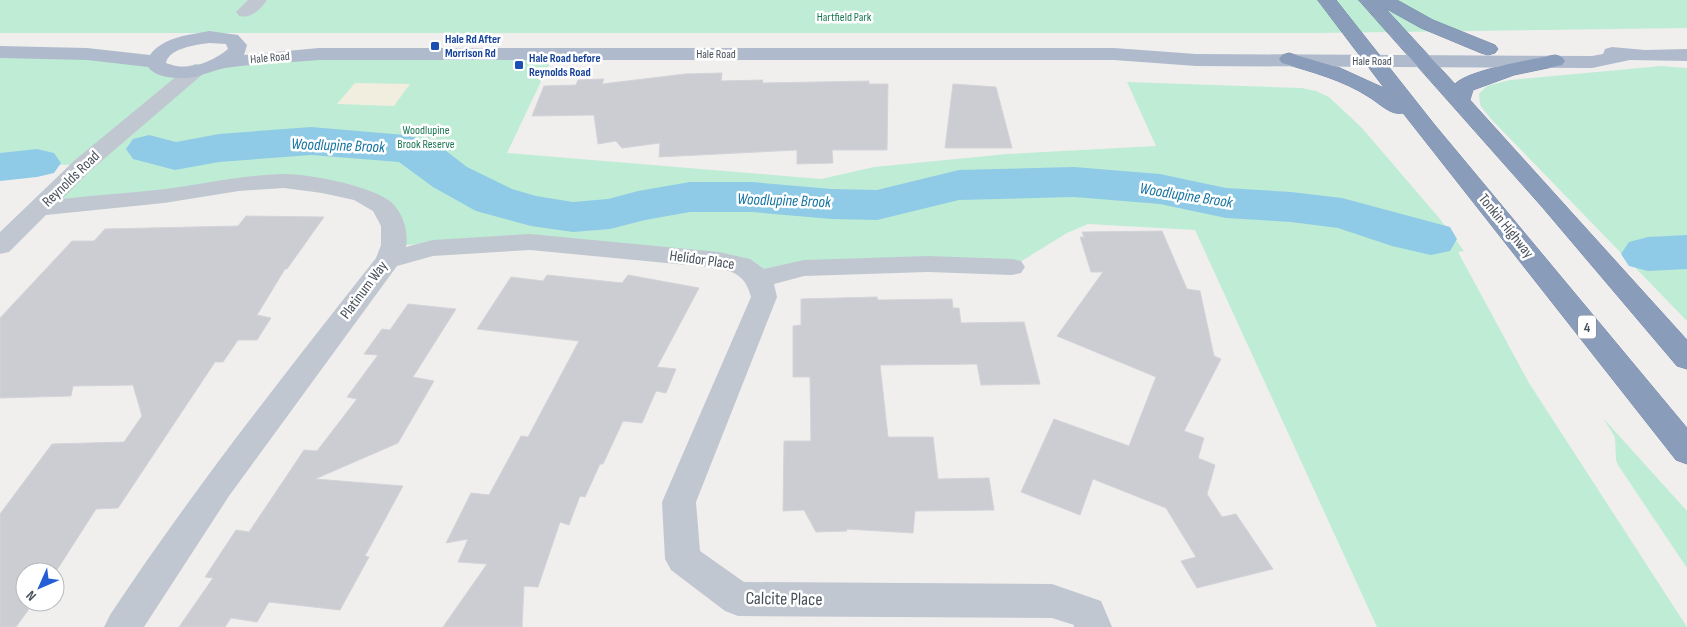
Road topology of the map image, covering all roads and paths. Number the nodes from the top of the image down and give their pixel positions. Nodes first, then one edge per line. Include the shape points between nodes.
1 (1327, 0) edge
2 (1368, 0) edge
3 (1384, 0) edge
4 (181, 43) junction
5 (238, 46) junction
6 (1488, 49) junction
7 (0, 52) edge
8 (87, 54) junction
9 (319, 54) junction
10 (1114, 54) junction
11 (1368, 54) junction
12 (1416, 54) junction
13 (1629, 55) junction
14 (1687, 55) edge
15 (1289, 59) junction
16 (1555, 61) junction
17 (221, 63) junction
18 (160, 66) junction
19 (196, 70) junction
20 (1459, 101) junction
21 (142, 113) junction
22 (1426, 129) junction
23 (40, 208) junction
24 (0, 246) edge
25 (388, 260) junction
26 (1012, 266) dead end
27 (759, 279) junction
28 (1687, 359) edge
29 (1687, 451) edge
30 (124, 627) edge
31 (1093, 627) edge

1 - 11 highway, Tonkin Highway / 4
2 - 12 highway
3 - 6 highway via 1427,24
4 - 5 main road, Hale Road via 221,37 231,39
4 - 8 main road
4 - 18 main road via 163,52
5 - 9 main road, Hale Road
5 - 17 main road via 237,51
6 - 12 main road, Hale Road
6 - 13 main road, Hale Road via 1576,50
7 - 8 main road
8 - 18 main road
9 - 10 main road, Hale Road
9 - 17 main road, Hale Road
10 - 11 main road, Hale Road via 1184,48
10 - 15 main road, Hale Road via 1196,60
11 - 12 main road, Hale Road
11 - 15 main road, Hale Road
11 - 22 highway, Tonkin Highway / 4
12 - 16 main road, Hale Road
12 - 20 highway
13 - 14 main road, Hale Road
13 - 16 main road, Hale Road via 1592,62
15 - 22 highway via 1368,86
16 - 20 highway via 1481,78 1464,86
17 - 19 main road, Hale Road
18 - 19 main road, Hale Road via 178,72
18 - 21 street, Reynolds Road
19 - 21 street, Reynolds Road
20 - 28 highway
21 - 23 street, Reynolds Road
22 - 29 highway, Tonkin Highway / 4
23 - 24 street, Reynolds Road
23 - 25 street, Platinum Way via 164,196 239,184 284,181 322,186 362,195 383,207 393,226 394,245
25 - 27 street, Helidor Place via 433,248 530,242 719,260 741,265
25 - 30 street, Platinum Way via 161,565
26 - 27 street via 928,264 804,268
27 - 31 street, Calcite Place via 764,297 679,502 683,559 738,599 1052,602 1088,614

